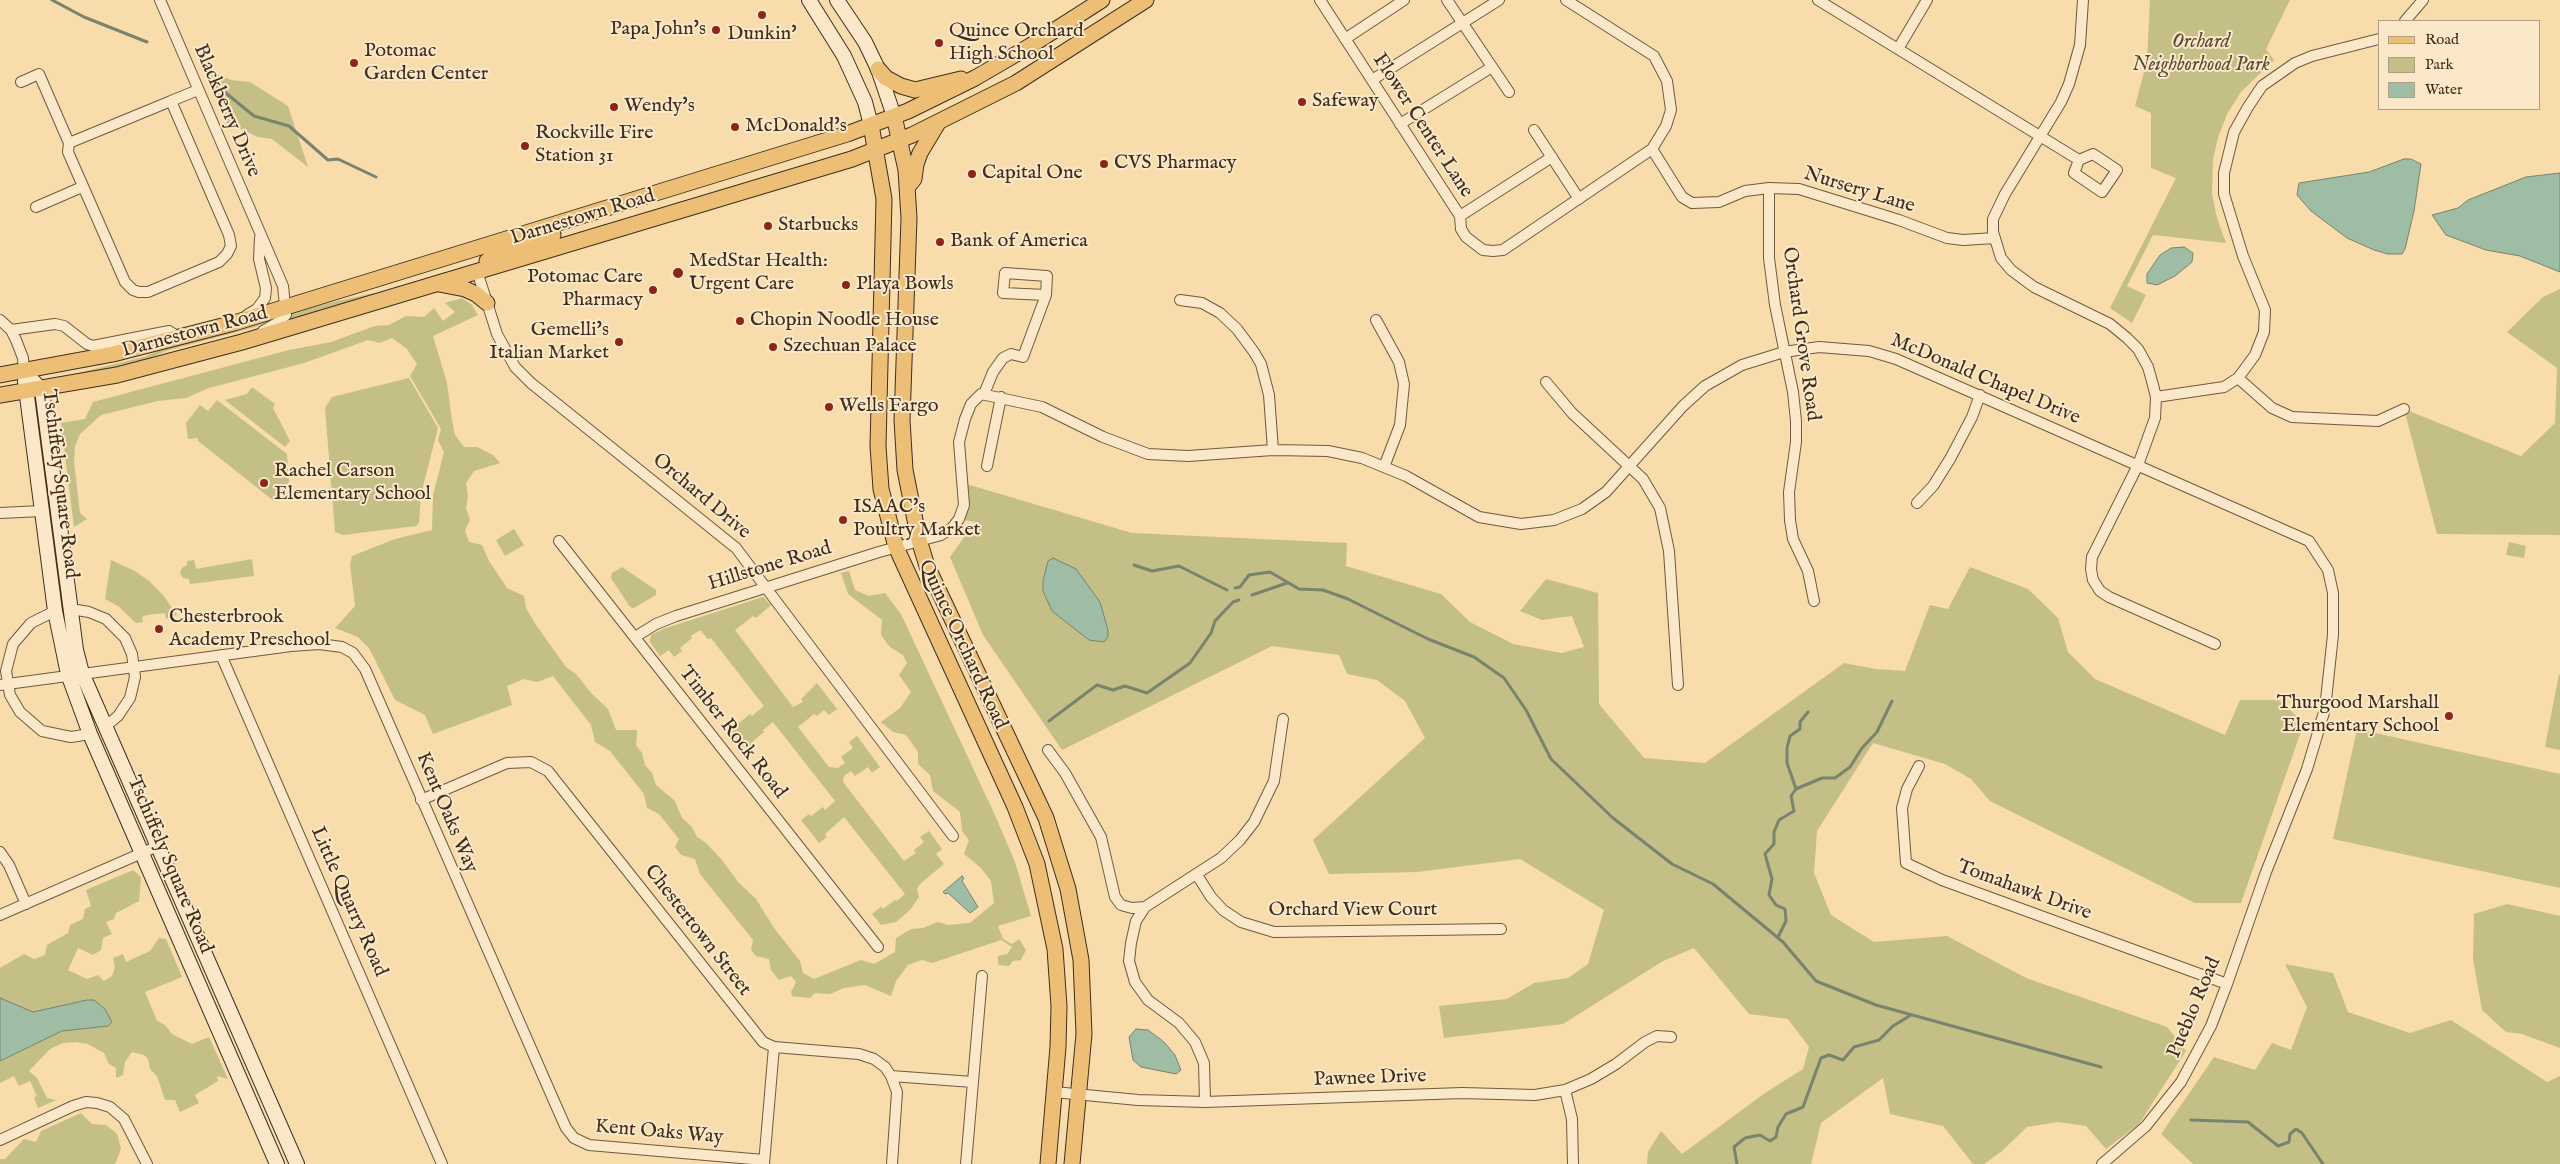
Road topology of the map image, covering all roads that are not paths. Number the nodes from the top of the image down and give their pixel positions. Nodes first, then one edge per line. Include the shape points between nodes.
1 (160, 0) edge
2 (809, 0) edge
3 (837, 0) edge
4 (1102, 0) edge
5 (1146, 0) edge
6 (1320, 0) edge
7 (1404, 0) edge
8 (1447, 0) edge
9 (1499, 0) edge
10 (1566, 0) edge
11 (1818, 0) edge
12 (1927, 0) edge
13 (2083, 0) edge
14 (2423, 0) edge
15 (2406, 20) edge
16 (1462, 23) junction
17 (1345, 39) junction
18 (2378, 39) edge
19 (1898, 50) junction
20 (1492, 67) junction
21 (878, 69) junction
22 (975, 78) junction
23 (1372, 80) junction
24 (21, 82) dead end
25 (198, 90) junction
26 (1508, 92) dead end
27 (171, 101) junction
28 (894, 116) junction
29 (938, 123) junction
30 (1400, 124) junction
31 (872, 125) junction
32 (1534, 130) dead end
33 (2040, 137) junction
34 (900, 141) junction
35 (69, 143) junction
36 (877, 149) junction
37 (1652, 149) junction
38 (1552, 156) junction
39 (2079, 160) dead end
40 (82, 187) junction
41 (908, 188) junction
42 (1768, 188) junction
43 (1579, 199) junction
44 (36, 207) dead end
45 (590, 214) junction
46 (1460, 216) junction
47 (260, 235) junction
48 (1995, 238) junction
49 (477, 271) junction
50 (435, 284) junction
51 (351, 288) junction
52 (1046, 295) dead end
53 (1180, 300) dead end
54 (487, 303) junction
55 (286, 308) junction
56 (0, 320) edge
57 (1376, 320) dead end
58 (234, 323) junction
59 (880, 328) junction
60 (11, 330) junction
61 (180, 338) junction
62 (242, 342) junction
63 (1784, 352) junction
64 (904, 361) junction
65 (24, 372) junction
66 (0, 375) edge
67 (2238, 378) junction
68 (1546, 382) dead end
69 (42, 390) junction
70 (27, 392) junction
71 (984, 394) junction
72 (0, 395) edge
73 (1980, 395) junction
74 (1001, 397) junction
75 (2156, 397) junction
76 (2404, 409) dead end
77 (1273, 450) junction
78 (2138, 465) junction
79 (987, 466) dead end
80 (1630, 466) junction
81 (1384, 467) junction
82 (1917, 503) dead end
83 (42, 511) junction
84 (0, 513) edge
85 (919, 540) junction
86 (559, 541) dead end
87 (896, 547) junction
88 (767, 586) junction
89 (1814, 601) dead end
90 (71, 609) junction
91 (55, 611) junction
92 (635, 637) junction
93 (2215, 644) dead end
94 (221, 655) junction
95 (134, 666) junction
96 (82, 673) junction
97 (68, 674) junction
98 (4, 684) edge
99 (1678, 685) dead end
100 (1283, 719) dead end
101 (106, 726) junction
102 (90, 734) junction
103 (1048, 750) dead end
104 (1919, 766) dead end
105 (421, 800) junction
106 (953, 836) dead end
107 (158, 846) junction
108 (0, 852) edge
109 (142, 853) junction
110 (1197, 875) junction
111 (2258, 897) joint
112 (26, 904) junction
113 (1145, 907) junction
114 (0, 915) edge
115 (1501, 928) dead end
116 (878, 947) dead end
117 (982, 976) dead end
118 (2227, 984) junction
119 (1671, 1037) dead end
120 (774, 1047) junction
121 (891, 1076) junction
122 (973, 1082) junction
123 (1565, 1090) junction
124 (1054, 1092) junction
125 (1078, 1095) junction
126 (1205, 1102) junction
127 (0, 1140) edge
128 (295, 1159) edge
129 (764, 1162) edge
130 (275, 1163) edge
131 (147, 1164) edge
132 (442, 1164) edge
133 (892, 1164) edge
134 (966, 1164) edge
135 (1048, 1164) edge
136 (1072, 1164) edge
137 (1573, 1164) edge
138 (2102, 1164) edge

1 - 25 street, Blackberry Drive
2 - 31 street, Quince Orchard Road via 844,56
3 - 21 street, Quince Orchard Road via 855,24
4 - 22 main road, Darnestown Road
5 - 29 main road, Darnestown Road via 1016,83
6 - 17 street, Flower Center Lane
7 - 17 street
8 - 16 street
9 - 16 street
10 - 37 street via 1654,56 1662,68 1672,110
11 - 19 street
12 - 19 street
13 - 33 street via 2080,45 2069,84
14 - 15 street
16 - 20 street
16 - 23 street
17 - 23 street, Flower Center Lane
18 - 67 street via 2312,56 2280,72 2262,86 2234,132 2224,173 2224,194 2243,256 2265,310 2264,332 2255,355
19 - 33 street
20 - 26 street
20 - 30 street
21 - 22 main road via 886,78 915,90 951,79
21 - 28 street, Quince Orchard Road
22 - 28 main road, Darnestown Road
23 - 30 street, Flower Center Lane
24 - 35 street via 39,74
25 - 27 street
25 - 47 street, Blackberry Drive
27 - 35 street
27 - 40 street via 229,235 231,246 219,262 148,292 133,290 124,282
28 - 31 main road, Darnestown Road
28 - 34 main road, Quince Orchard Road
29 - 34 main road, Darnestown Road
29 - 41 main road via 920,153 914,179
30 - 46 street, Flower Center Lane
31 - 36 main road, Quince Orchard Road
31 - 45 main road, Darnestown Road
32 - 38 street
33 - 39 street
33 - 48 street via 1993,219
34 - 36 main road, Darnestown Road
34 - 41 main road, Quince Orchard Road
35 - 40 street via 68,152
36 - 49 main road, Darnestown Road
36 - 59 main road, Quince Orchard Road via 884,214
37 - 42 street, Nursery Lane via 1682,197 1692,203 1718,202 1746,191
37 - 43 street, Flower Center Lane
38 - 43 street
38 - 46 street
40 - 44 street
41 - 64 main road, Quince Orchard Road
42 - 48 street, Nursery Lane via 1798,189 1947,238
42 - 63 street, Orchard Grove Road via 1769,258
43 - 46 street, Flower Center Lane via 1503,250 1483,250 1474,244 1461,229
45 - 49 main road via 565,230 507,250 488,260
45 - 51 main road, Darnestown Road
47 - 55 street, Blackberry Drive via 283,286
47 - 58 street, Blackberry Drive via 259,259 266,288 265,298 257,309
48 - 75 street via 2002,258 2011,270 2034,287 2110,324 2127,338 2148,367
49 - 50 main road, Darnestown Road
49 - 51 main road via 451,268 375,290
49 - 54 street, Orchard Drive
50 - 54 main road via 466,289
50 - 62 main road, Darnestown Road
51 - 55 main road, Darnestown Road
52 - 71 street via 1023,357 1011,354 1004,358 993,372
53 - 77 street via 1202,303 1220,313 1254,352 1266,378
54 - 88 street, Orchard Drive via 504,350 525,378 726,539
55 - 58 main road, Darnestown Road
55 - 62 street via 284,319
56 - 60 street
57 - 81 street via 1400,362 1404,384 1400,425
58 - 61 main road, Darnestown Road
59 - 64 main road via 889,336
59 - 87 main road, Quince Orchard Road via 880,482
60 - 61 street via 55,324 64,326 93,346 169,331
60 - 65 street via 23,358
61 - 65 main road, Darnestown Road
62 - 69 main road, Darnestown Road via 117,375
63 - 73 street, McDonald Chapel Drive via 1819,347 1869,351 1896,359
63 - 80 street, McDonald Chapel Drive via 1742,365 1705,386
63 - 89 street, Orchard Grove Road via 1794,392 1796,421 1790,520 1794,539 1808,570
64 - 85 main road, Quince Orchard Road via 902,445
65 - 66 main road, Darnestown Road
65 - 69 street, Tschiffely Square Road
65 - 70 street, Tschiffely Square Road
67 - 75 street via 2224,387
67 - 76 street via 2272,408 2292,417 2378,422
68 - 80 street via 1572,413
69 - 70 main road, Darnestown Road
69 - 90 street, Tschiffely Square Road
70 - 72 main road, Darnestown Road
70 - 83 street, Tschiffely Square Road
71 - 74 street, McDonald Chapel Drive
71 - 85 street via 971,404 959,442 964,505 959,519 941,535
73 - 78 street, McDonald Chapel Drive
73 - 82 street via 1950,459 1933,486
74 - 77 street, McDonald Chapel Drive via 1042,407 1103,437 1148,454 1188,456
74 - 79 street
75 - 78 street via 2155,418
77 - 81 street, McDonald Chapel Drive via 1328,451 1362,458
78 - 93 street via 2092,557 2093,580 2109,597
78 - 111 street, McDonald Chapel Drive via 2309,541 2328,570 2333,593 2333,635 2325,709 2307,770
80 - 81 street, McDonald Chapel Drive via 1606,492 1582,509 1554,520 1521,524 1479,518
80 - 99 street via 1650,490 1665,524
83 - 84 street
83 - 91 street, Tschiffely Square Road
85 - 87 street, Hillstone Road
85 - 125 main road, Quince Orchard Road via 935,584 1046,818 1062,865 1081,960 1084,1034
86 - 92 street, Timber Rock Road
87 - 88 street, Hillstone Road
87 - 124 main road, Quince Orchard Road via 1018,814 1037,864 1055,948 1059,1006
88 - 92 street, Hillstone Road via 666,619
88 - 106 street, Orchard Drive
90 - 95 street via 98,615 113,624 129,646
90 - 96 street, Tschiffely Square Road
91 - 97 street, Tschiffely Square Road
91 - 98 street via 38,618 18,636 7,662
92 - 116 street, Timber Rock Road
94 - 95 street, Kent Oaks Way
94 - 105 street, Kent Oaks Way via 320,644 342,647 353,654 365,669
94 - 132 street, Little Quarry Road
95 - 96 street, Kent Oaks Way
95 - 101 street via 130,698
96 - 97 street, Kent Oaks Way
96 - 101 street, Tschiffely Square Road
97 - 98 street, Kent Oaks Way
97 - 102 street, Tschiffely Square Road
98 - 102 street via 14,704 34,726 61,736
100 - 110 street via 1279,759 1266,800 1240,840
101 - 107 street, Tschiffely Square Road
102 - 109 street, Tschiffely Square Road
103 - 113 street via 1065,773 1101,837 1115,897 1122,905
104 - 118 street, Tomahawk Drive via 1902,808 1906,863 1942,880
105 - 120 street, Chestertown Street via 507,763 531,762 548,771 752,1030 763,1042
105 - 129 street, Kent Oaks Way via 566,1128 574,1138 589,1146
107 - 109 street
107 - 128 street, Tschiffely Square Road
108 - 112 street
109 - 112 street
109 - 130 street, Tschiffely Square Road
110 - 113 street
110 - 115 street, Orchard View Court via 1224,910 1241,922 1274,932
111 - 118 street, Pueblo Road
112 - 114 street
113 - 126 street via 1136,921 1131,943 1130,961 1135,982 1148,1000 1179,1022 1195,1042 1204,1064
117 - 122 street
118 - 138 street, Pueblo Road via 2211,1026 2182,1082 2146,1126
119 - 123 street, Pawnee Drive via 1657,1036 1608,1069
120 - 121 street via 859,1054 879,1062
120 - 129 street
121 - 122 street
121 - 133 street via 897,1097
122 - 134 street
123 - 126 street, Pawnee Drive via 1535,1095 1462,1093
123 - 137 street via 1572,1119
124 - 125 street, Pawnee Drive
124 - 135 main road, Quince Orchard Road
125 - 126 street, Pawnee Drive
125 - 136 main road, Quince Orchard Road
127 - 131 street via 73,1106 97,1103 110,1107 124,1119
128 - 130 street

